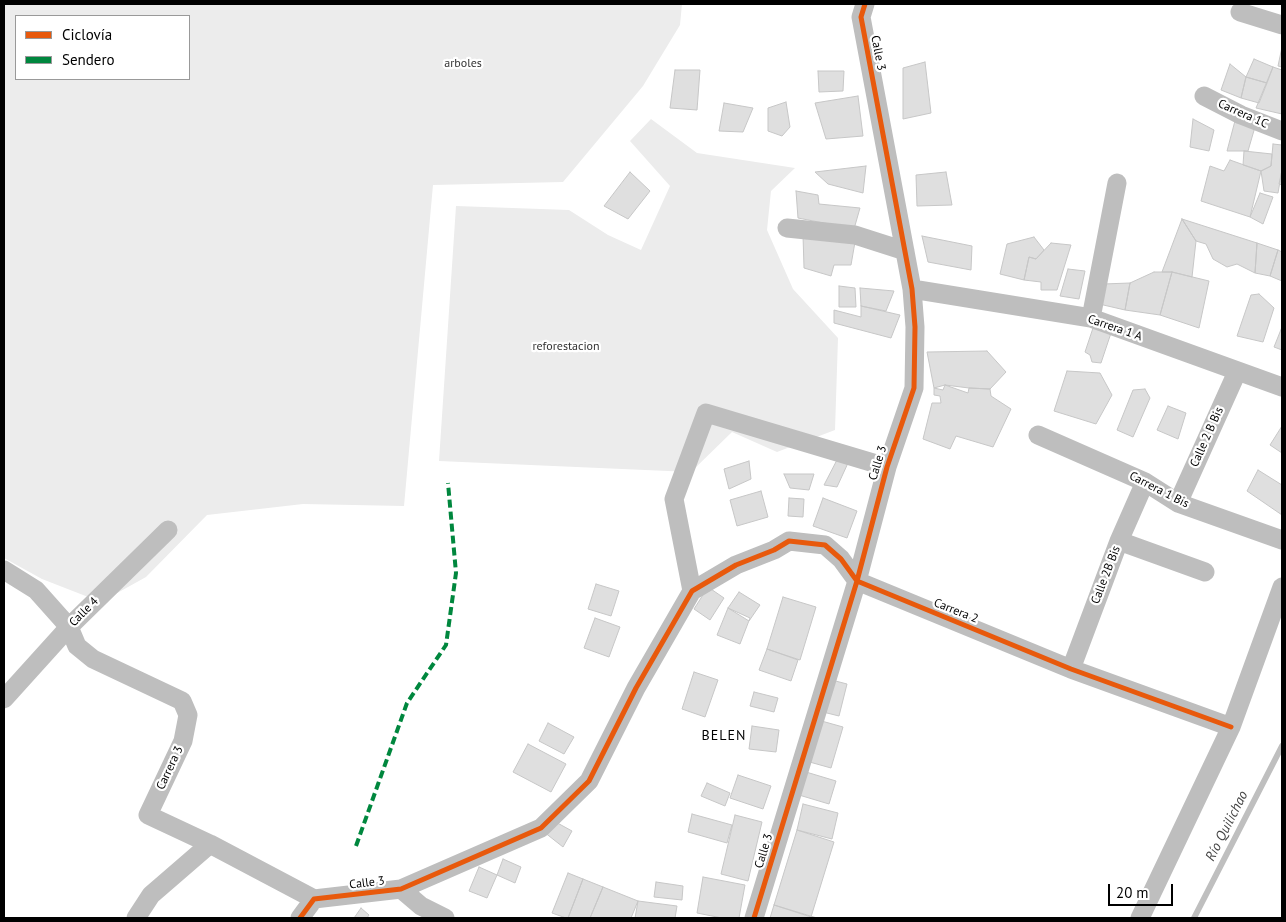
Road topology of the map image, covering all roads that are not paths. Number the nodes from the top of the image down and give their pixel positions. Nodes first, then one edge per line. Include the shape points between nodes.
1 (865, 4) edge
2 (1240, 12) dead end
3 (1282, 25) edge
4 (1204, 96) dead end
5 (1282, 131) edge
6 (1117, 183) dead end
7 (787, 228) dead end
8 (905, 251) junction
9 (912, 289) junction
10 (1091, 318) junction
11 (1237, 372) junction
12 (1282, 387) edge
13 (1038, 435) dead end
14 (887, 467) junction
15 (1145, 482) junction
16 (1178, 503) junction
17 (168, 530) dead end
18 (1282, 540) edge
19 (1120, 541) junction
20 (4, 570) edge
21 (1205, 572) dead end
22 (857, 581) junction
23 (1282, 587) edge
24 (692, 591) junction
25 (69, 627) junction
26 (1070, 669) junction
27 (4, 699) edge
28 (1231, 727) junction
29 (210, 844) junction
30 (401, 889) junction
31 (314, 899) junction
32 (136, 918) edge
33 (300, 918) edge
34 (445, 918) edge
35 (754, 918) edge
36 (1140, 918) edge

1 - 8 street, Calle 3 via 861,17
2 - 3 street
4 - 5 street, Carrera 1C
6 - 10 street
7 - 8 street via 855,235
8 - 9 street, Calle 3
9 - 10 street, Carrera 1 A
9 - 14 street, Calle 3 via 914,388
10 - 11 street, Carrera 1 A
11 - 12 street, Carrera 1 A
11 - 16 street, Calle 2 B Bis
13 - 15 street, Carrera 1 Bis
14 - 22 street, Calle 3
14 - 24 street via 706,413 674,499
15 - 16 street, Carrera 1 Bis
15 - 19 street, Calle 2B Bis
16 - 18 street, Carrera 1 Bis
17 - 25 street, Calle 4
19 - 21 street
19 - 26 street, Calle 2B Bis
20 - 25 street, Carrera 3 via 36,590
22 - 24 street via 841,559 825,545 789,541 736,565
22 - 26 street, Carrera 2
22 - 35 street, Calle 3
23 - 28 street
24 - 30 street, Calle 3 via 636,688 589,781 541,828
25 - 27 street, Calle 4
25 - 29 street, Carrera 3 via 77,646 93,659 182,701 188,715 183,741 148,815
26 - 28 street, Carrera 2
28 - 36 street
29 - 31 street, Carrera 3
29 - 32 street via 151,895
30 - 31 street, Calle 3
30 - 34 street via 421,906
31 - 33 street

